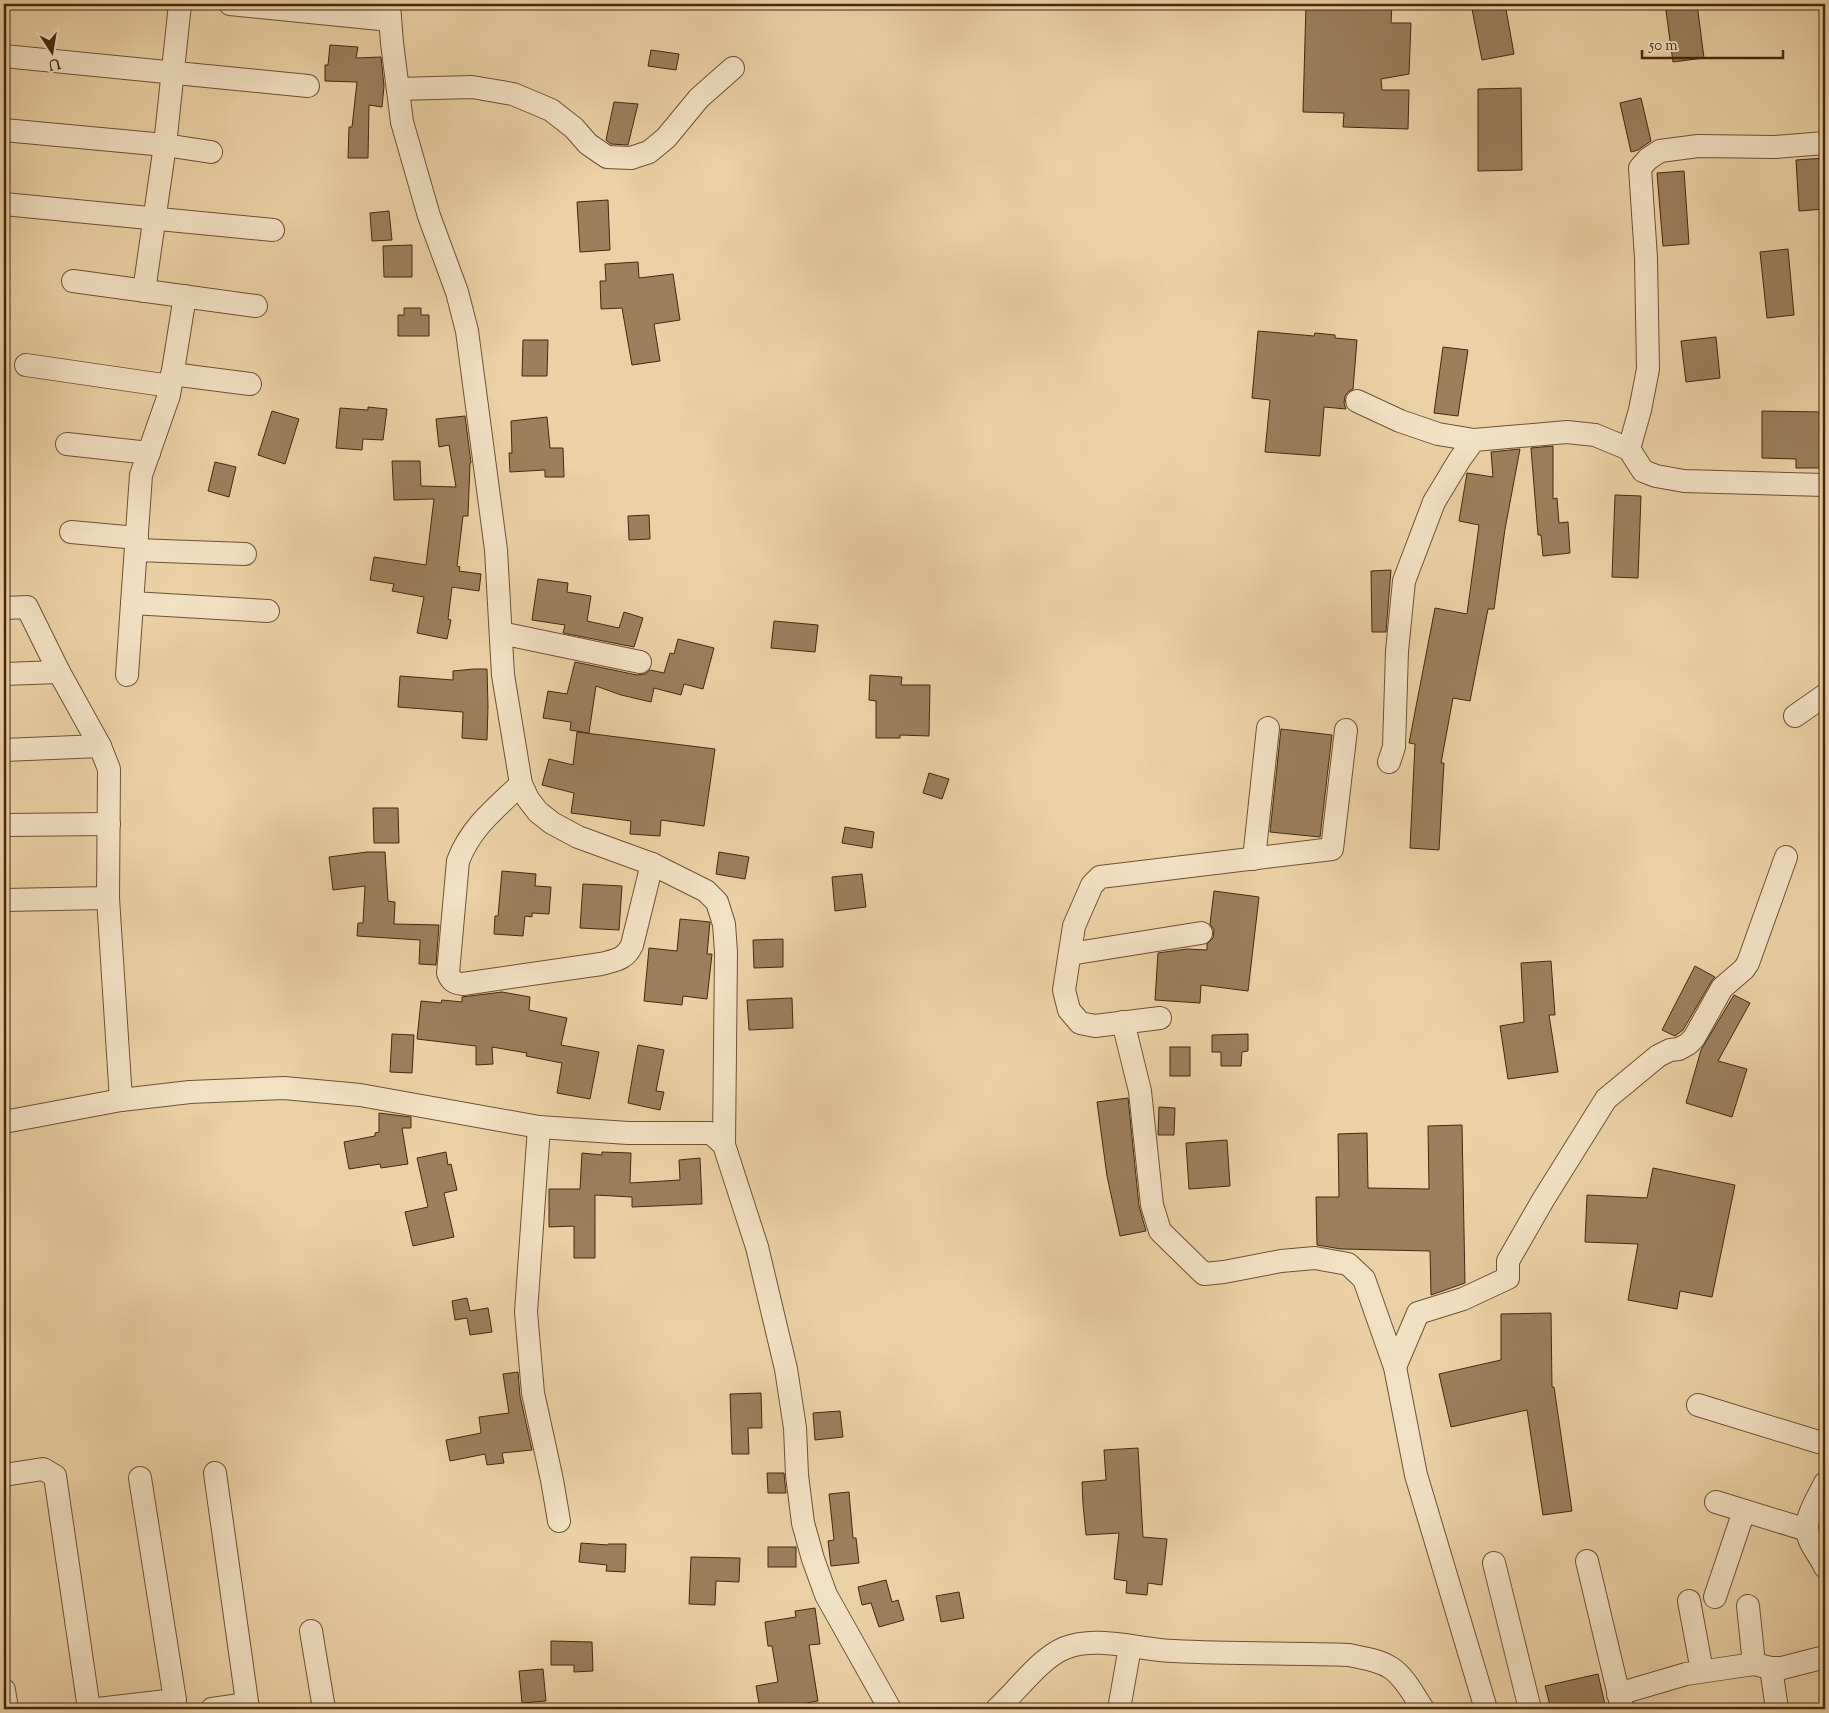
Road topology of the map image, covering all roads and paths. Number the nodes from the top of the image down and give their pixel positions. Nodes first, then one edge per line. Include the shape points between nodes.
1 (180, 4) edge
2 (230, 4) edge
3 (390, 12) edge
4 (4, 56) edge
5 (733, 68) dead end
6 (173, 72) junction
7 (308, 86) dead end
8 (398, 89) junction
9 (4, 130) edge
10 (1825, 143) edge
11 (165, 145) junction
12 (212, 152) dead end
13 (4, 204) edge
14 (155, 218) junction
15 (273, 230) dead end
16 (73, 281) dead end
17 (144, 291) junction
18 (185, 296) junction
19 (256, 306) dead end
20 (26, 365) dead end
21 (171, 380) junction
22 (250, 384) dead end
23 (1357, 401) dead end
24 (1474, 440) junction
25 (66, 444) dead end
26 (1629, 450) junction
27 (149, 453) junction
28 (1825, 485) edge
29 (71, 532) dead end
30 (136, 544) junction
31 (245, 554) dead end
32 (132, 603) junction
33 (4, 608) edge
34 (268, 611) dead end
35 (501, 632) junction
36 (640, 662) dead end
37 (59, 672) junction
38 (4, 674) edge
39 (127, 676) dead end
40 (1825, 695) edge
41 (1795, 716) dead end
42 (1268, 728) dead end
43 (1346, 730) dead end
44 (100, 746) junction
45 (4, 750) edge
46 (1389, 762) dead end
47 (521, 784) junction
48 (109, 824) junction
49 (4, 825) edge
50 (1786, 857) dead end
51 (1254, 859) junction
52 (652, 864) junction
53 (108, 898) junction
54 (4, 900) edge
55 (1201, 933) dead end
56 (1070, 954) junction
57 (1160, 1018) dead end
58 (1123, 1022) junction
59 (122, 1100) junction
60 (4, 1122) edge
61 (539, 1127) junction
62 (724, 1145) junction
63 (1395, 1367) junction
64 (1698, 1405) dead end
65 (1825, 1444) edge
66 (215, 1473) dead end
67 (4, 1475) edge
68 (140, 1478) dead end
69 (1825, 1483) edge
70 (1716, 1502) dead end
71 (1744, 1511) junction
72 (559, 1521) dead end
73 (1808, 1530) junction
74 (1587, 1561) dead end
75 (1494, 1563) dead end
76 (1825, 1567) edge
77 (1715, 1597) dead end
78 (1689, 1601) dead end
79 (1748, 1606) dead end
80 (311, 1632) dead end
81 (1130, 1647) junction
82 (1825, 1657) edge
83 (1762, 1666) junction
84 (1702, 1671) junction
85 (4, 1690) edge
86 (1620, 1702) edge
87 (175, 1705) edge
88 (248, 1707) edge
89 (7, 1709) edge
90 (89, 1709) edge
91 (98, 1709) edge
92 (212, 1709) edge
93 (324, 1709) edge
94 (890, 1709) edge
95 (998, 1709) edge
96 (1119, 1709) edge
97 (1423, 1709) edge
98 (1486, 1709) edge
99 (1530, 1709) edge
100 (1777, 1709) edge

1 - 6 street
2 - 3 street
3 - 8 street
4 - 6 street
5 - 8 street via 699,98 666,138 650,152 631,158 607,157 551,110 513,94 472,87
6 - 7 street
6 - 11 street
8 - 35 street via 412,161 467,331 496,550
9 - 11 street
10 - 26 street via 1775,147 1688,147 1660,151 1640,168 1648,368
11 - 12 street
11 - 14 street
13 - 14 street
14 - 15 street
14 - 17 street
16 - 17 street
17 - 18 street
18 - 19 street
18 - 21 street
20 - 21 street
21 - 22 street
21 - 27 street
23 - 24 street via 1400,422 1438,434
24 - 26 street via 1567,432 1594,435
24 - 46 street via 1434,502 1404,581 1397,651 1394,747
25 - 27 street
26 - 28 street via 1644,471 1684,481
27 - 30 street via 141,475
29 - 30 street
30 - 31 street
30 - 32 street
32 - 34 street
32 - 39 street
33 - 37 street via 27,607
35 - 36 street
35 - 47 street via 504,675
37 - 38 street
37 - 44 street
40 - 41 street
42 - 51 street
43 - 51 street via 1332,850
44 - 45 street
44 - 48 street via 109,769
47 - 52 street via 528,800 552,823 578,837
47 - 52 street via 475,829 458,861 448,973 456,983 601,964 628,954
48 - 49 street
48 - 53 street
50 - 63 street via 1748,963 1722,988 1694,1038 1688,1044 1658,1056 1606,1100 1508,1260 1508,1278 1463,1299 1418,1314
51 - 56 street via 1100,877 1092,885 1074,926
52 - 62 street via 706,891 717,902 724,924
53 - 54 street
53 - 59 street
55 - 56 street
56 - 58 street via 1064,990 1069,1010 1080,1023 1094,1026
57 - 58 street
58 - 63 street via 1140,1091 1152,1205 1160,1231 1204,1274 1315,1258 1348,1264 1364,1279
59 - 60 street
59 - 61 street via 190,1092 284,1088 360,1096
61 - 62 street via 628,1133 711,1133
61 - 72 street via 526,1312 533,1393
62 - 94 street via 757,1247 786,1368 803,1523 813,1559 826,1595
63 - 98 street via 1416,1475
64 - 65 street
66 - 88 street
67 - 90 street via 43,1469 54,1476
68 - 87 street
69 - 73 street via 1807,1520
70 - 71 street
71 - 73 street
71 - 77 street
73 - 76 street via 1810,1542
74 - 86 street
75 - 99 street
78 - 84 street
79 - 83 street
80 - 93 street
81 - 95 street via 1096,1643 1064,1649 1047,1659
81 - 96 street
81 - 97 street via 1349,1655 1391,1668 1409,1686
82 - 83 street via 1782,1668
83 - 84 street
83 - 100 street
84 - 86 street via 1652,1683
85 - 89 street
87 - 91 street
88 - 92 street

